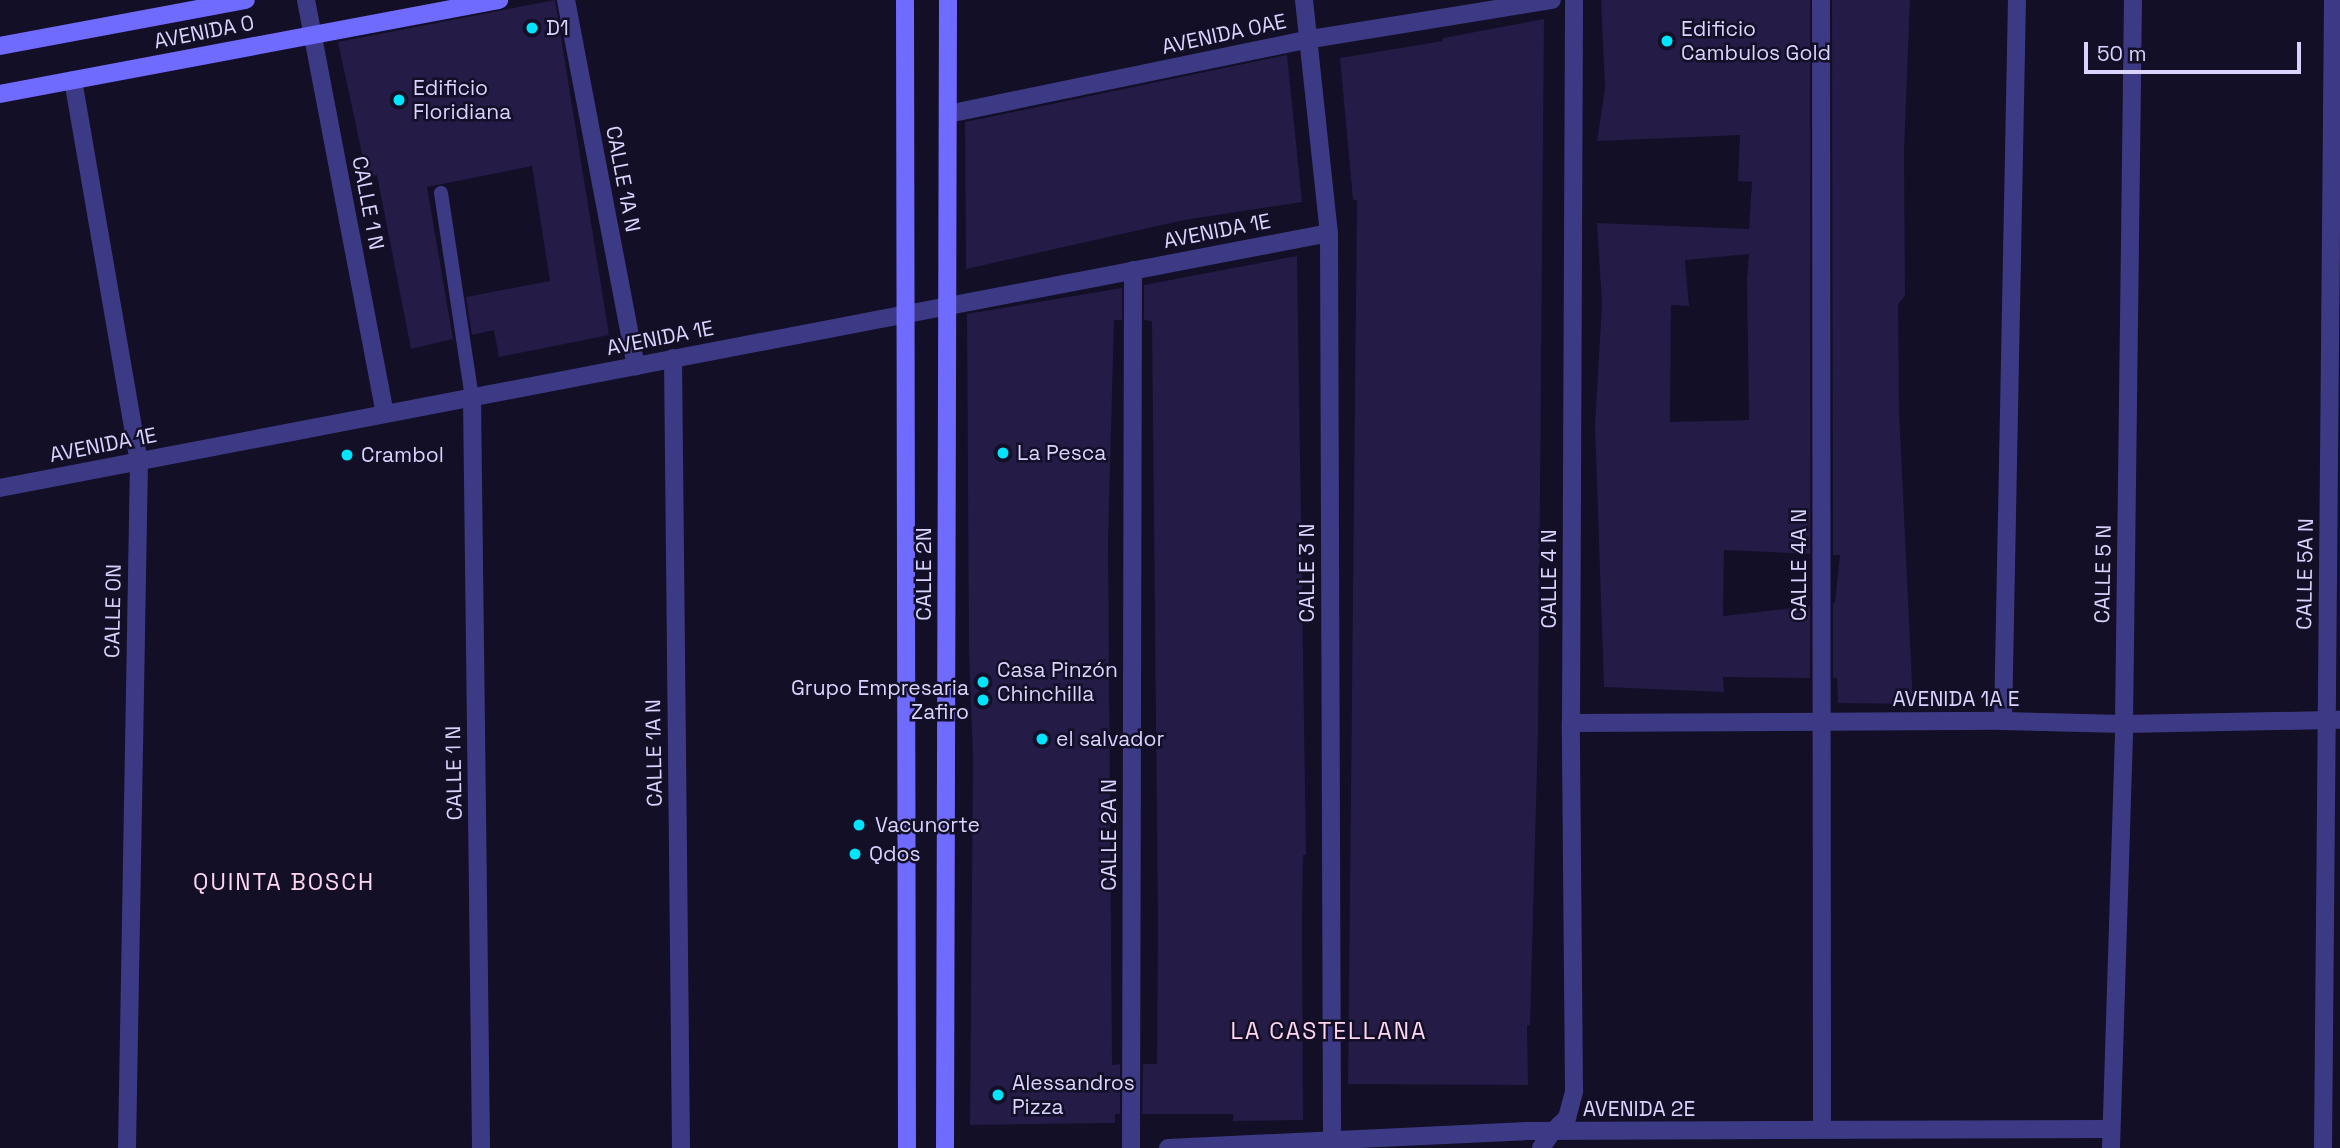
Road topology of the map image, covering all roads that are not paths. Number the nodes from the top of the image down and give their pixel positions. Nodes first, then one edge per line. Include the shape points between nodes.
1 (246, 0) edge
2 (306, 0) edge
3 (499, 0) edge
4 (566, 0) edge
5 (905, 0) edge
6 (948, 0) edge
7 (1304, 0) edge
8 (1552, 0) edge
9 (1574, 0) edge
10 (1821, 0) edge
11 (2017, 0) edge
12 (2133, 0) edge
13 (2333, 0) edge
14 (313, 35) junction
15 (1311, 39) junction
16 (0, 46) edge
17 (73, 80) junction
18 (0, 94) edge
19 (948, 114) junction
20 (441, 192) dead end
21 (1329, 233) junction
22 (1133, 270) junction
23 (947, 306) junction
24 (905, 314) junction
25 (673, 358) junction
26 (636, 366) junction
27 (472, 397) junction
28 (385, 414) junction
29 (139, 461) junction
30 (0, 488) edge
31 (2333, 720) edge
32 (2003, 721) junction
33 (1822, 722) junction
34 (1571, 723) junction
35 (2124, 724) junction
36 (1822, 1129) junction
37 (2111, 1129) junction
38 (1552, 1132) junction
39 (1732, 1139) edge
40 (1332, 1144) edge
41 (127, 1148) edge
42 (481, 1148) edge
43 (681, 1148) edge
44 (907, 1148) edge
45 (945, 1148) edge
46 (1131, 1148) edge
47 (1168, 1148) edge
48 (1541, 1148) edge
49 (2111, 1148) edge
50 (2323, 1148) edge

1 - 16 street, AVENIDA 0
2 - 14 street, CALLE 1 N
3 - 14 street, AVENIDA 0
4 - 26 street, CALLE 1A N
5 - 24 street, CALLE 2N
6 - 19 street, CALLE 2N
7 - 15 street, CALLE 3 N
8 - 15 street, AVENIDA 0AE
9 - 34 street, CALLE 4 N
10 - 33 street, CALLE 4A N
11 - 32 street
12 - 35 street, CALLE 5 N
13 - 31 street, CALLE 5A N
14 - 17 street, AVENIDA 0
14 - 28 street, CALLE 1 N
15 - 19 street, AVENIDA 0AE
15 - 21 street, CALLE 3 N
17 - 18 street, AVENIDA 0
17 - 29 street, CALLE 0N
19 - 23 street, CALLE 2N
20 - 27 lane
21 - 22 street, AVENIDA 1E
21 - 40 street, CALLE 3 N
22 - 23 street, AVENIDA 1E
22 - 46 street, CALLE 2A N
23 - 24 street, AVENIDA 1E
23 - 45 street, CALLE 2N
24 - 25 street, AVENIDA 1E
24 - 44 street, CALLE 2N
25 - 26 street, AVENIDA 1E
25 - 43 street, CALLE 1A N
26 - 27 street, AVENIDA 1E
27 - 28 street, AVENIDA 1E
27 - 42 street, CALLE 1 N
28 - 29 street, AVENIDA 1E
29 - 30 street, AVENIDA 1E
29 - 41 street, CALLE 0N
31 - 35 street, AVENIDA 1A E
31 - 50 street, CALLE 5A N
32 - 33 street, AVENIDA 1A E
32 - 35 street, AVENIDA 1A E
33 - 34 street, AVENIDA 1A E
33 - 36 street, CALLE 4A N
34 - 38 street, CALLE 4 N via 1574,1091 1567,1118
35 - 37 street, CALLE 5 N
36 - 37 street, AVENIDA 2E
36 - 39 street, AVENIDA 2E
37 - 49 street, CALLE 5 N
38 - 39 street, AVENIDA 2E
38 - 40 street, AVENIDA 2E
38 - 48 street, CALLE 4 N
40 - 47 street, AVENIDA 2E

